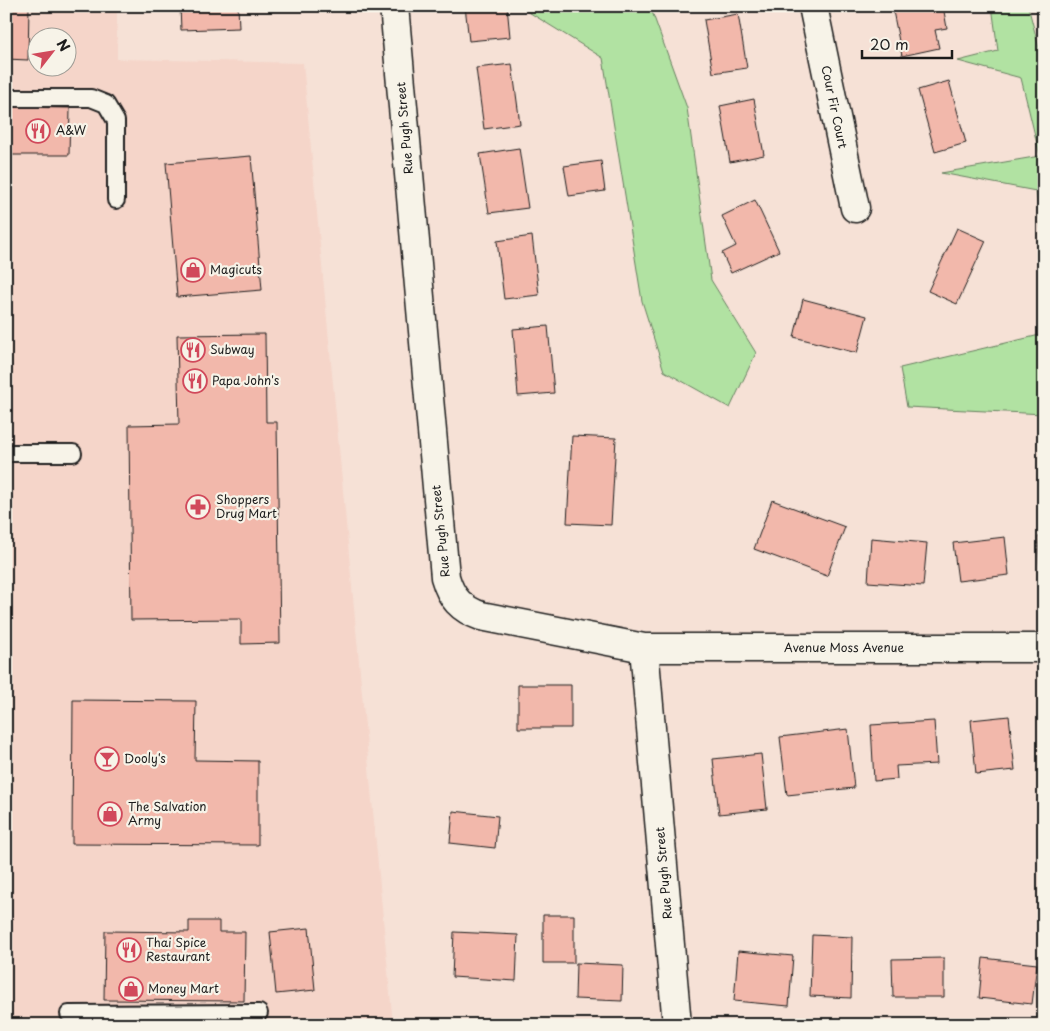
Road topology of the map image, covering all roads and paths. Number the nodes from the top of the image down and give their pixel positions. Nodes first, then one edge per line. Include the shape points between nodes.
1 (394, 6) edge
2 (813, 6) edge
3 (6, 98) edge
4 (116, 200) dead end
5 (855, 208) dead end
6 (6, 453) edge
7 (73, 453) dead end
8 (644, 648) junction
9 (1044, 648) edge
10 (259, 1013) dead end
11 (69, 1014) dead end
12 (677, 1025) edge

1 - 8 street, Rue Pugh Street via 448,588 461,606 481,616
2 - 5 street, Cour Fir Court
3 - 4 lane via 91,98 106,104 116,121
6 - 7 lane
8 - 9 street, Avenue Moss Avenue
8 - 12 street, Rue Pugh Street
10 - 11 lane

